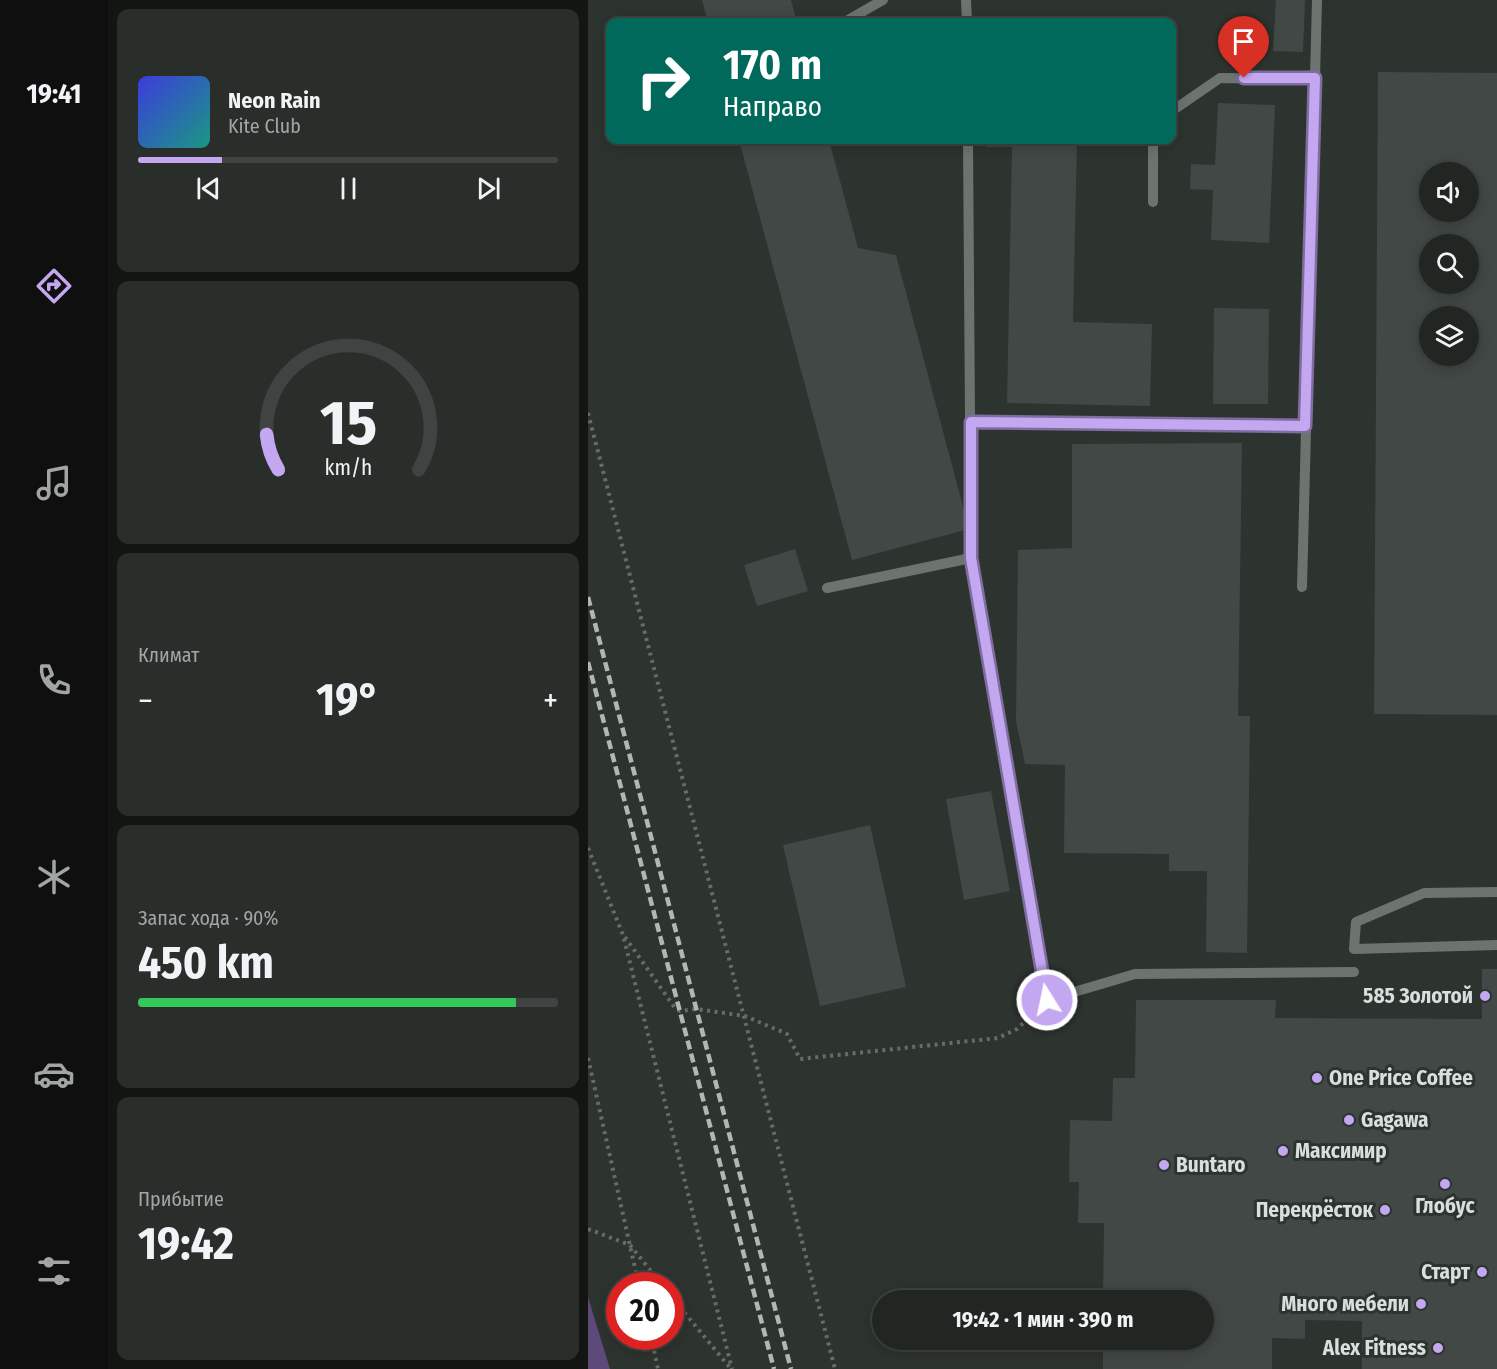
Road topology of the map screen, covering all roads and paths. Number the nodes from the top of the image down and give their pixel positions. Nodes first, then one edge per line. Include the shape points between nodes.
1 (883, 0) edge
2 (966, 0) edge
3 (1317, 0) edge
4 (852, 18) edge
5 (967, 18) edge
6 (1315, 78) junction
7 (1176, 108) edge
8 (968, 144) edge
9 (1152, 144) edge
10 (1153, 202) dead end
11 (588, 413) edge
12 (971, 422) junction
13 (1305, 426) junction
14 (971, 558) junction
15 (1302, 587) dead end
16 (827, 588) dead end
17 (588, 848) edge
18 (1497, 892) edge
19 (623, 935) junction
20 (1497, 945) edge
21 (1354, 972) dead end
22 (1047, 1000) junction
23 (745, 1017) junction
24 (588, 1058) edge
25 (588, 1229) edge
26 (630, 1245) junction
27 (636, 1272) edge
28 (652, 1272) edge
29 (684, 1312) edge
30 (654, 1350) edge
31 (658, 1369) edge
32 (731, 1369) edge
33 (835, 1369) edge

1 - 4 lane
2 - 5 lane
3 - 6 lane
6 - 7 lane via 1220,78
6 - 13 lane
8 - 12 lane
9 - 10 lane
11 - 23 path
12 - 13 lane
12 - 14 lane
13 - 15 lane
14 - 16 lane
14 - 22 lane
17 - 19 path
18 - 20 lane via 1424,893 1356,922 1354,949
19 - 23 path via 675,1008
19 - 32 path
21 - 22 lane via 1135,974
22 - 23 path via 1017,1029 998,1038 800,1059 787,1034
23 - 33 path
24 - 26 path
25 - 26 path
26 - 27 path
26 - 28 path
29 - 32 path
30 - 31 path

